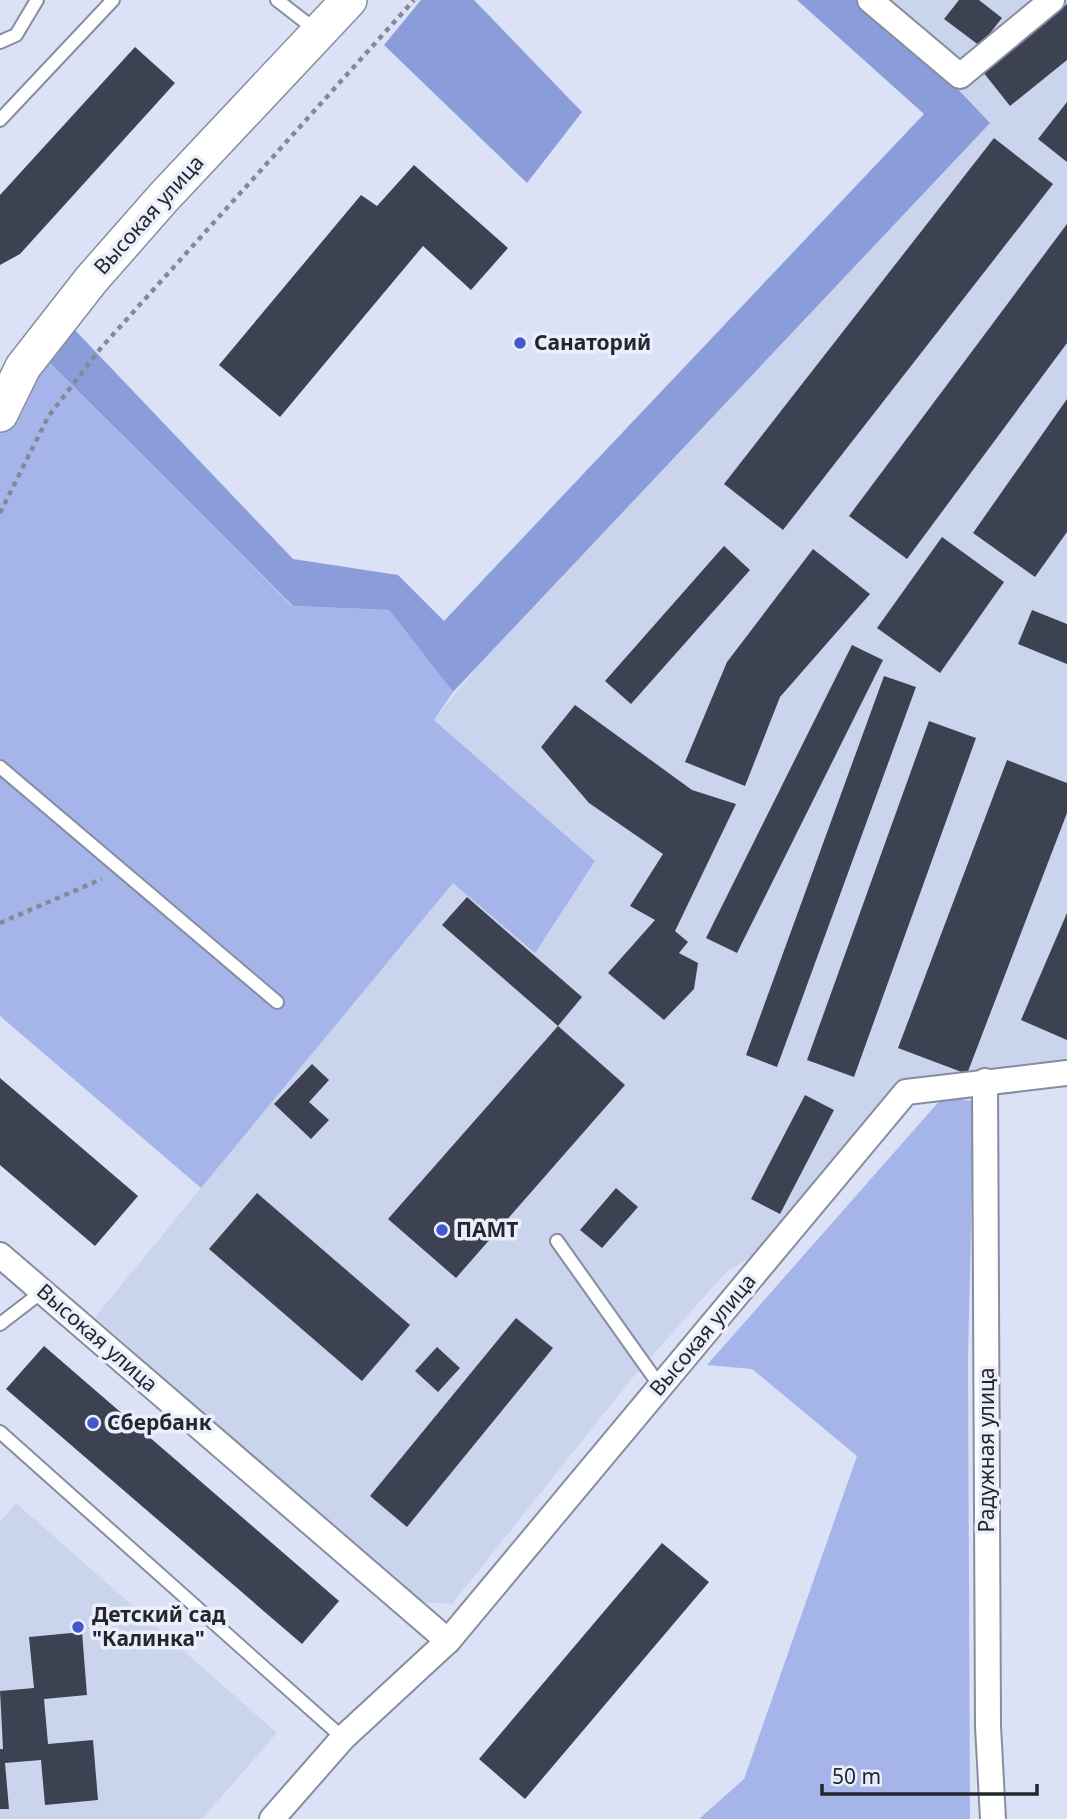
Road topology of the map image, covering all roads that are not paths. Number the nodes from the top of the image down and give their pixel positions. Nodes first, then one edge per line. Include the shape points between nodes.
1 (37, 0) edge
2 (113, 0) edge
3 (277, 0) edge
4 (349, 0) edge
5 (870, 0) edge
6 (1052, 0) edge
7 (317, 31) junction
8 (0, 42) edge
9 (0, 120) edge
10 (0, 414) edge
11 (0, 766) edge
12 (277, 1002) dead end
13 (1067, 1073) edge
14 (985, 1080) junction
15 (557, 1241) dead end
16 (0, 1255) edge
17 (43, 1292) junction
18 (0, 1324) edge
19 (660, 1387) junction
20 (0, 1432) edge
21 (449, 1641) junction
22 (343, 1738) junction
23 (272, 1819) edge
24 (993, 1819) edge

1 - 8 lane via 16,34
2 - 9 lane
3 - 7 lane
4 - 7 street, Высокая улица
5 - 6 street via 960,76
7 - 10 street, Высокая улица via 91,280 23,367
11 - 12 lane
13 - 14 street, Высокая улица
14 - 19 street, Высокая улица via 906,1092
14 - 24 street, Радужная улица via 988,1726
15 - 19 lane
16 - 17 street, Высокая улица
17 - 18 lane
17 - 21 street, Высокая улица
19 - 21 street, Высокая улица
20 - 22 lane
21 - 22 street, Высокая улица
22 - 23 street, Высокая улица

